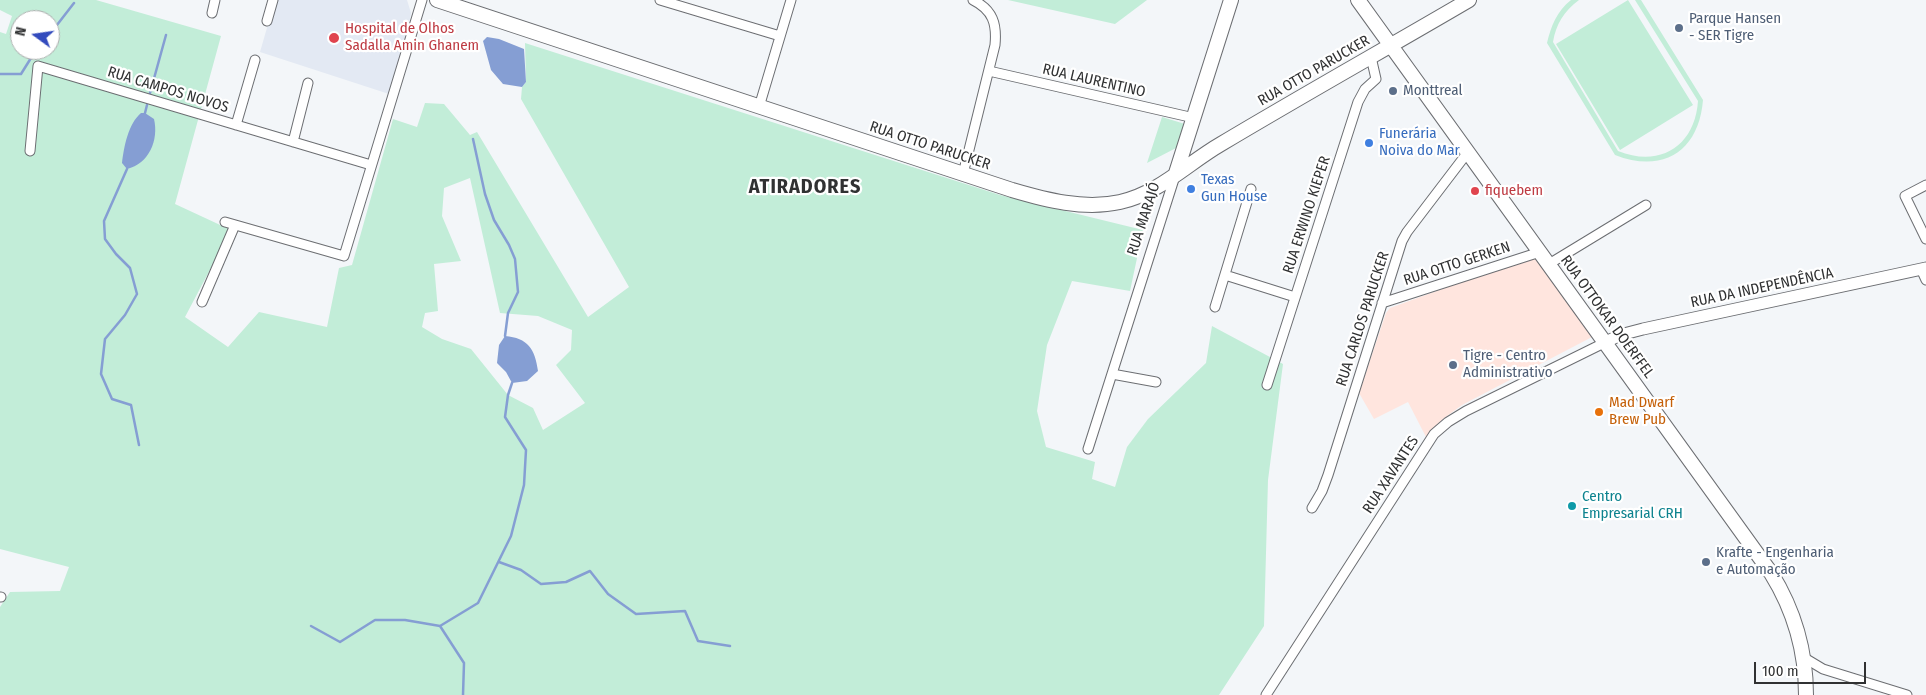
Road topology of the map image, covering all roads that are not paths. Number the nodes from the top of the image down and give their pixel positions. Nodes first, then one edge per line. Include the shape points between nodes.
1 (215, 0) edge
2 (273, 0) edge
3 (422, 0) edge
4 (437, 0) edge
5 (660, 0) edge
6 (791, 0) edge
7 (973, 0) edge
8 (1231, 0) edge
9 (1358, 0) edge
10 (1469, 0) edge
11 (212, 12) dead end
12 (267, 21) dead end
13 (780, 36) junction
14 (1390, 46) junction
15 (1371, 57) junction
16 (256, 60) dead end
17 (1405, 66) junction
18 (989, 71) junction
19 (308, 83) dead end
20 (759, 107) junction
21 (1194, 118) junction
22 (236, 125) junction
23 (1188, 135) junction
24 (293, 142) junction
25 (1210, 150) junction
26 (30, 151) dead end
27 (1468, 152) junction
28 (371, 165) junction
29 (1176, 173) junction
30 (963, 174) junction
31 (1926, 186) edge
32 (1251, 189) dead end
33 (1646, 204) dead end
34 (225, 222) dead end
35 (235, 225) junction
36 (1926, 239) edge
37 (1540, 252) junction
38 (1549, 264) junction
39 (1924, 272) edge
40 (1224, 275) junction
41 (1295, 297) junction
42 (202, 302) dead end
43 (1382, 303) junction
44 (1215, 307) dead end
45 (1606, 342) junction
46 (1112, 374) junction
47 (1156, 382) dead end
48 (1267, 385) dead end
49 (1088, 449) dead end
50 (1312, 508) dead end
51 (1803, 657) junction
52 (1823, 669) junction
53 (1805, 676) junction
54 (1266, 695) edge
55 (1806, 695) edge
56 (1907, 695) edge

1 - 11 street
2 - 12 street
3 - 28 street
4 - 20 main road, RUA OTTO PARUCKER
5 - 13 street
6 - 13 street
7 - 18 street via 991,13 995,23
8 - 21 main road, RUA MARAJÓ
9 - 14 main road, RUA OTTOKAR DOERFFEL
10 - 14 main road, RUA OTTO PARUCKER
13 - 20 street
14 - 15 main road, RUA OTTO PARUCKER
14 - 17 main road, RUA OTTOKAR DOERFFEL
15 - 17 main road
15 - 25 main road, RUA OTTO PARUCKER
15 - 41 street, RUA ERWINO KIEPER via 1376,79 1364,90 1358,102
16 - 22 street
17 - 27 main road, RUA OTTOKAR DOERFFEL
18 - 21 street, RUA LAURENTINO
18 - 30 street
19 - 24 street
20 - 30 main road, RUA OTTO PARUCKER
21 - 23 main road, RUA MARAJÓ
22 - 24 street, RUA CAMPOS NOVOS
22 - 26 street, RUA CAMPOS NOVOS via 38,66
23 - 25 main road via 1195,149
23 - 29 main road, RUA MARAJÓ
24 - 28 street, RUA CAMPOS NOVOS
25 - 29 main road, RUA OTTO PARUCKER
27 - 37 main road, RUA OTTOKAR DOERFFEL
27 - 43 street, RUA CARLOS PARUCKER via 1407,232 1398,250
28 - 35 street via 344,256
29 - 30 main road, RUA OTTO PARUCKER via 1133,198 1097,205 1042,198
29 - 46 street, RUA MARAJÓ
31 - 36 street via 1905,196
32 - 40 street
33 - 38 street
34 - 35 street
35 - 42 street
37 - 38 main road, RUA OTTOKAR DOERFFEL
37 - 43 street, RUA OTTO GERKEN
38 - 45 main road, RUA OTTOKAR DOERFFEL
39 - 45 street, RUA DA INDEPENDÊNCIA via 1643,329
40 - 41 street
40 - 44 street
41 - 48 street, RUA ERWINO KIEPER
43 - 50 street, RUA CARLOS PARUCKER via 1328,475
45 - 51 main road, RUA OTTOKAR DOERFFEL via 1771,573 1790,607
45 - 54 street, RUA XAVANTES via 1466,411 1434,434
46 - 47 street
46 - 49 street, RUA MARAJÓ
51 - 52 street
51 - 53 main road, RUA OTTOKAR DOERFFEL
52 - 53 street
52 - 56 street
53 - 55 main road, RUA OTTOKAR DOERFFEL

